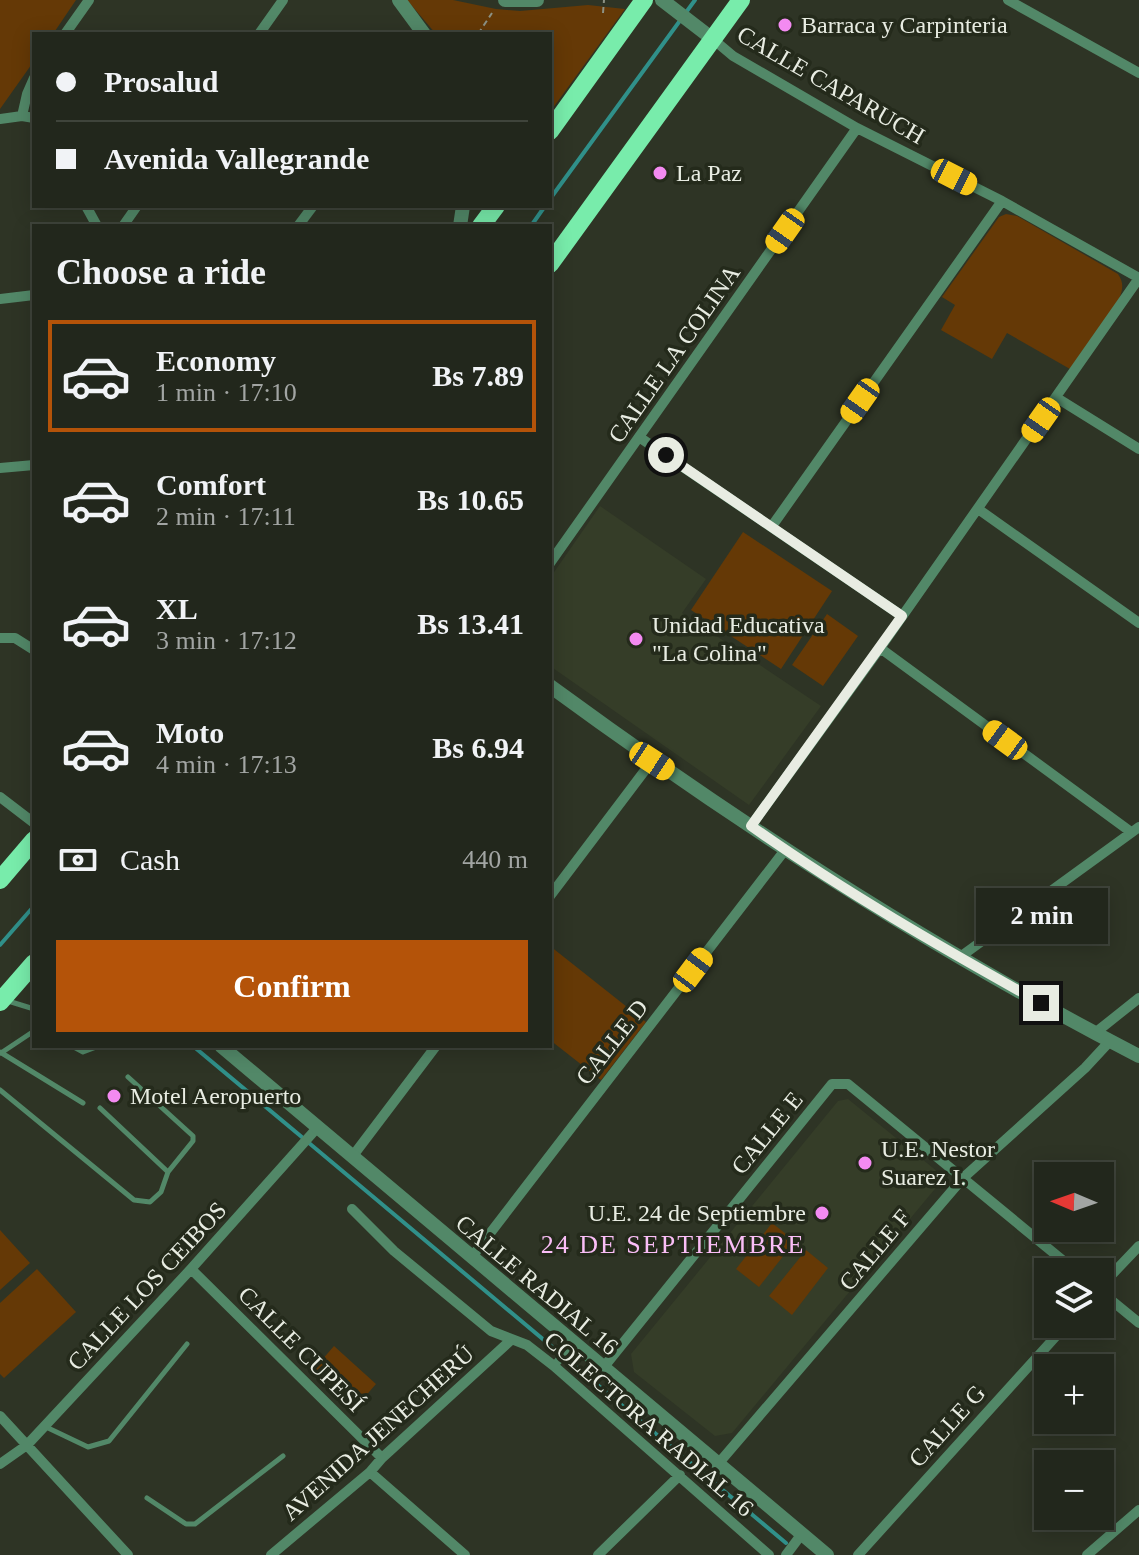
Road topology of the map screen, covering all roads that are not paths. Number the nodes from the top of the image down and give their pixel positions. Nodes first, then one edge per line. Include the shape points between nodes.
1 (89, 0) edge
2 (283, 0) edge
3 (399, 0) edge
4 (505, 0) edge
5 (537, 0) edge
6 (644, 0) edge
7 (741, 0) edge
8 (1008, 0) edge
9 (663, 1) edge
10 (66, 32) edge
11 (260, 32) edge
12 (423, 32) edge
13 (714, 40) junction
14 (1139, 73) edge
15 (32, 83) edge
16 (22, 116) junction
17 (32, 118) edge
18 (0, 119) edge
19 (552, 128) edge
20 (857, 128) junction
21 (1002, 201) junction
22 (552, 261) edge
23 (1139, 278) edge
24 (32, 295) edge
25 (0, 299) edge
26 (1057, 398) junction
27 (639, 437) junction
28 (1139, 449) edge
29 (32, 465) edge
30 (0, 468) edge
31 (978, 509) junction
32 (772, 526) junction
33 (552, 560) edge
34 (902, 616) junction
35 (1139, 623) edge
36 (0, 638) edge
37 (880, 648) junction
38 (32, 649) edge
39 (552, 687) edge
40 (652, 761) junction
41 (0, 797) edge
42 (32, 821) edge
43 (751, 826) junction
44 (1135, 830) edge
45 (32, 842) edge
46 (785, 850) junction
47 (0, 880) edge
48 (552, 893) edge
49 (960, 957) junction
50 (32, 965) edge
51 (1139, 998) edge
52 (1, 1000) edge
53 (32, 1008) edge
54 (32, 1032) edge
55 (1095, 1033) junction
56 (1110, 1041) junction
57 (76, 1048) edge
58 (96, 1048) edge
59 (223, 1048) edge
60 (434, 1048) edge
61 (1, 1053) edge
62 (1139, 1056) edge
63 (128, 1077) dead end
64 (0, 1090) edge
65 (83, 1103) dead end
66 (100, 1108) dead end
67 (317, 1128) junction
68 (352, 1157) junction
69 (168, 1172) junction
70 (963, 1178) junction
71 (352, 1209) dead end
72 (1139, 1246) edge
73 (471, 1258) junction
74 (1060, 1258) edge
75 (191, 1269) junction
76 (1114, 1274) edge
77 (1114, 1301) edge
78 (1139, 1323) edge
79 (1054, 1338) edge
80 (511, 1340) junction
81 (187, 1344) dead end
82 (569, 1347) junction
83 (556, 1363) junction
84 (603, 1368) junction
85 (0, 1416) edge
86 (45, 1426) junction
87 (27, 1445) junction
88 (283, 1456) dead end
89 (382, 1458) junction
90 (0, 1464) edge
91 (718, 1464) junction
92 (370, 1472) junction
93 (680, 1475) junction
94 (147, 1498) dead end
95 (1139, 1510) edge
96 (801, 1535) junction
97 (128, 1555) edge
98 (271, 1555) edge
99 (465, 1555) edge
100 (598, 1555) edge
101 (769, 1555) edge
102 (786, 1555) edge
103 (827, 1555) edge
104 (858, 1555) edge
105 (1087, 1555) edge

1 - 10 street
2 - 11 street
3 - 12 street
4 - 5 street
6 - 19 highway
7 - 13 highway
8 - 14 street
9 - 13 street
13 - 20 street, CALLE CAPARUCH
13 - 22 highway
15 - 16 street
16 - 17 street
16 - 18 street
20 - 21 street, CALLE CAPARUCH
20 - 27 street, CALLE LA COLINA
21 - 23 street, CALLE CAPARUCH
21 - 32 street
23 - 26 street
24 - 25 street
26 - 28 street
26 - 31 street
27 - 32 street
27 - 33 street, CALLE LA COLINA
29 - 30 street
31 - 34 street
31 - 35 street
32 - 34 street
34 - 37 street
36 - 38 street via 15,638
37 - 43 street
37 - 44 street
39 - 40 street
40 - 43 street
40 - 48 street
41 - 42 street
43 - 46 street
44 - 49 street
45 - 47 highway
46 - 49 street
46 - 73 street, CALLE D
49 - 55 street
50 - 52 highway
51 - 55 street
52 - 53 lane
54 - 61 lane
55 - 56 street
56 - 62 street
56 - 70 street, CALLE F
57 - 58 lane
59 - 67 street, CALLE RADIAL 16
60 - 68 street
61 - 65 lane
63 - 69 lane via 193,1136
64 - 69 lane via 134,1200 150,1202 161,1192
66 - 69 lane
67 - 68 street, CALLE RADIAL 16
67 - 75 street, CALLE LOS CEIBOS
68 - 73 street, CALLE RADIAL 16
70 - 74 street
70 - 84 street, CALLE E via 848,1084 832,1084
70 - 91 street, CALLE F
71 - 80 street, COLECTORA RADIAL 16 via 478,1321
72 - 76 street
73 - 82 street, CALLE RADIAL 16
75 - 86 street, CALLE LOS CEIBOS
75 - 89 street, CALLE CUPESÍ
77 - 78 street
79 - 104 street, CALLE G
80 - 83 street, COLECTORA RADIAL 16
80 - 89 street, AVENIDA JENECHERÚ
81 - 86 lane via 109,1441 88,1447
82 - 83 street
82 - 84 street, CALLE RADIAL 16
83 - 93 street, COLECTORA RADIAL 16
84 - 91 street, CALLE RADIAL 16
85 - 87 street
86 - 87 street, CALLE LOS CEIBOS
87 - 90 street, CALLE LOS CEIBOS
87 - 97 street
88 - 94 lane via 195,1524 186,1524
89 - 92 street, AVENIDA JENECHERÚ
91 - 96 street, CALLE RADIAL 16
92 - 98 street, AVENIDA JENECHERÚ
92 - 99 street
93 - 100 street
93 - 101 street, COLECTORA RADIAL 16
95 - 105 street
96 - 102 street
96 - 103 street, CALLE RADIAL 16

